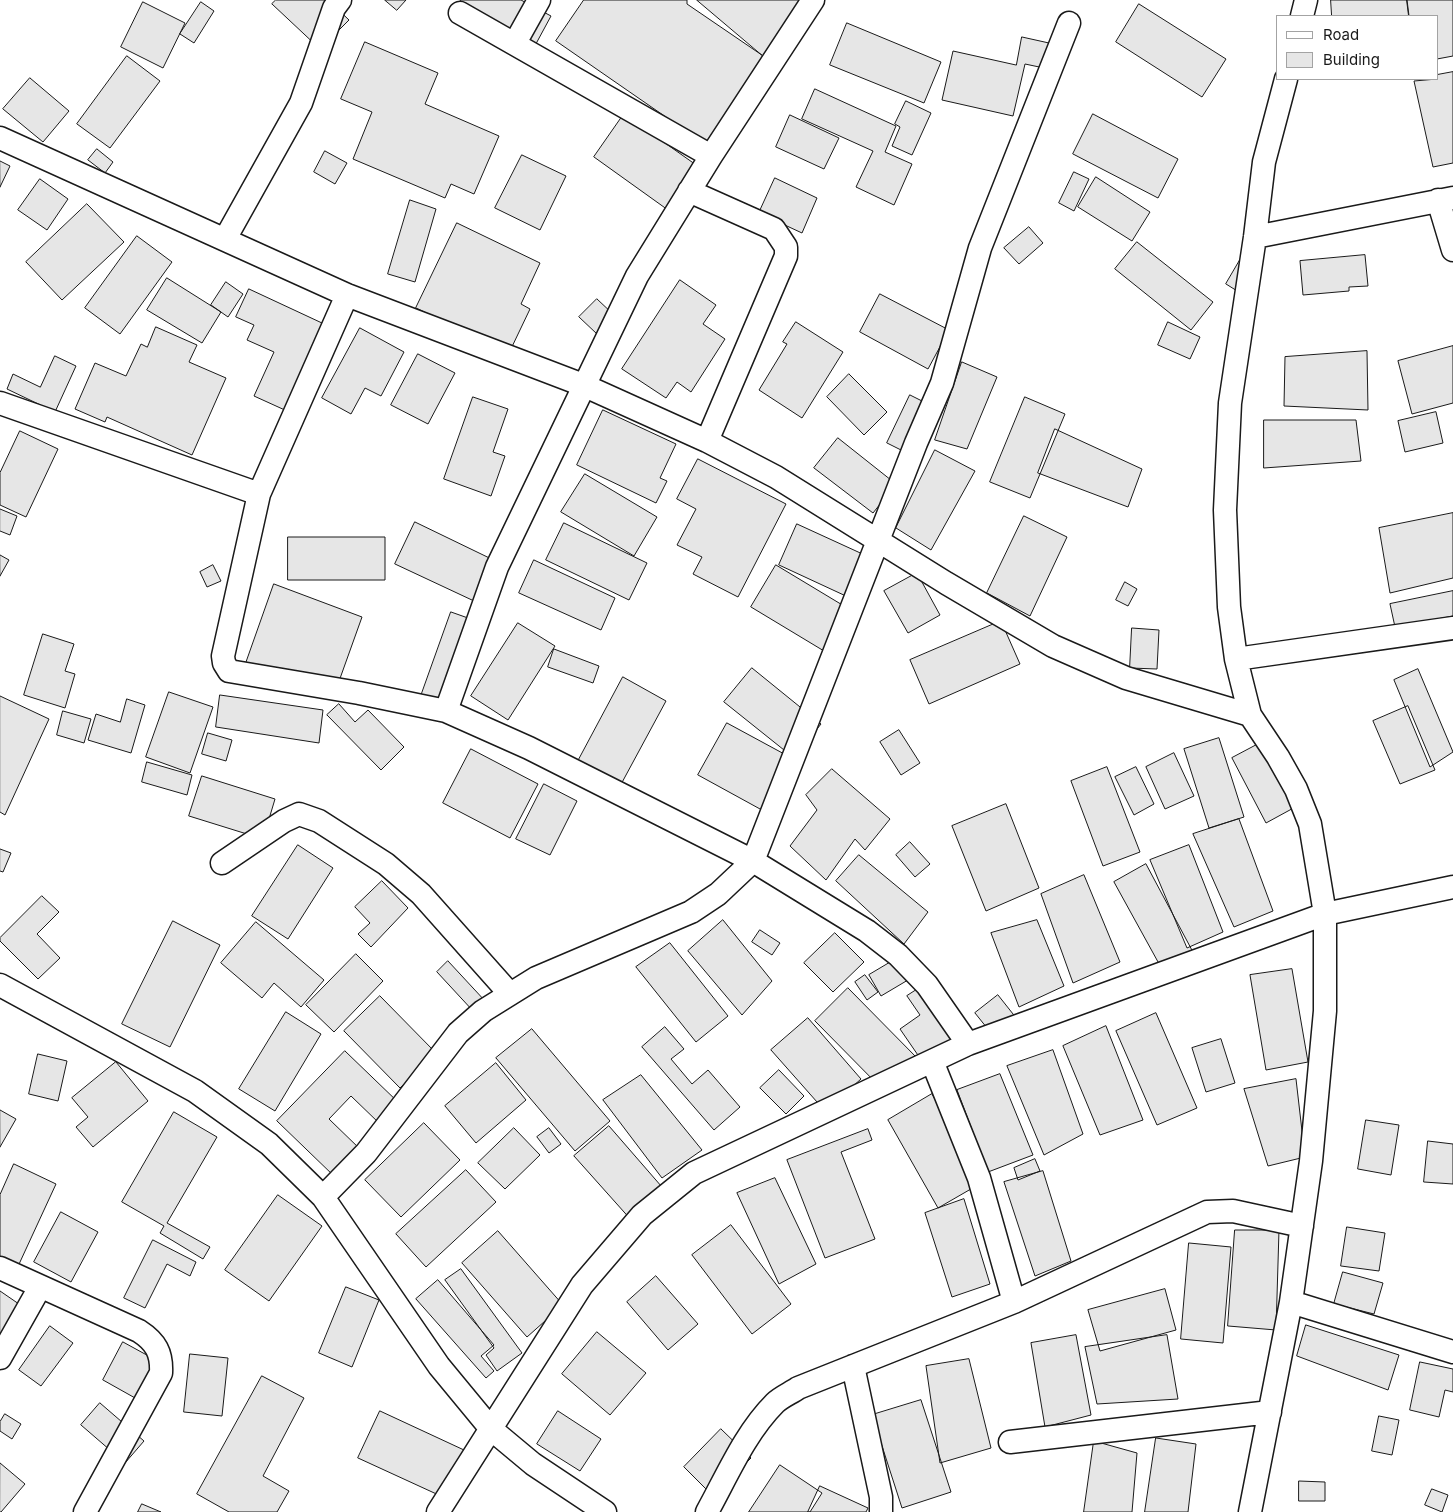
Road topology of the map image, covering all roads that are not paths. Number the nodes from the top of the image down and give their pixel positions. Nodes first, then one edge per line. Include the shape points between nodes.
1 (340, 0) edge
2 (539, 0) edge
3 (812, 0) edge
4 (1306, 0) edge
5 (460, 13) dead end
6 (1302, 15) edge
7 (1069, 23) dead end
8 (515, 43) junction
9 (1286, 80) edge
10 (0, 138) edge
11 (711, 156) junction
12 (689, 191) junction
13 (1445, 199) edge
14 (1256, 237) junction
15 (225, 239) junction
16 (1453, 250) edge
17 (347, 295) junction
18 (583, 385) junction
19 (0, 402) edge
20 (707, 441) junction
21 (259, 494) junction
22 (878, 541) junction
23 (1453, 628) edge
24 (1236, 659) junction
25 (446, 711) junction
26 (1250, 715) junction
27 (753, 861) junction
28 (222, 863) dead end
29 (1453, 887) edge
30 (1326, 914) junction
31 (0, 985) edge
32 (510, 994) junction
33 (968, 1044) junction
34 (932, 1061) junction
35 (323, 1197) junction
36 (1302, 1226) junction
37 (0, 1268) edge
38 (40, 1287) junction
39 (1014, 1302) junction
40 (1291, 1302) junction
41 (1453, 1352) edge
42 (0, 1358) edge
43 (853, 1366) junction
44 (1270, 1412) junction
45 (491, 1429) junction
46 (1010, 1442) dead end
47 (85, 1512) edge
48 (438, 1512) edge
49 (605, 1512) edge
50 (707, 1512) edge
51 (881, 1512) edge
52 (1250, 1512) edge

1 - 15 street via 334,8 302,104
2 - 8 street
3 - 11 street
4 - 6 street
5 - 8 street
7 - 22 street via 980,248 942,383
8 - 11 street
9 - 14 street via 1264,162
10 - 15 street
11 - 12 street
12 - 18 street via 637,276
12 - 20 street via 774,229 786,247 786,256
13 - 14 street
13 - 16 street
14 - 24 street via 1230,403 1225,510 1229,607
15 - 17 street
17 - 18 street
17 - 21 street
18 - 20 street
18 - 25 street via 497,567
19 - 21 street
20 - 22 street via 776,477
21 - 25 street via 222,656 229,671
22 - 26 street via 1053,646 1126,678
22 - 27 street
23 - 24 street
24 - 26 street
25 - 27 street via 528,748
26 - 30 street via 1278,756 1310,824
27 - 32 street via 718,894 691,912 536,978
27 - 33 street via 867,931 898,955 927,985
28 - 32 street via 299,814 320,821 386,864 421,894
29 - 30 street
30 - 33 street
30 - 36 street via 1325,1011
31 - 35 street via 195,1090 268,1144
32 - 35 street via 483,1010 458,1033 366,1153
33 - 34 street
34 - 39 street via 980,1178
34 - 45 street via 694,1173 642,1215 582,1285
35 - 45 street via 439,1366
36 - 39 street via 1233,1211 1207,1212
36 - 40 street
37 - 38 street
38 - 42 street
38 - 47 street via 149,1338 158,1348 162,1361 161,1373
39 - 43 street
40 - 41 street
40 - 44 street
43 - 50 street via 798,1388 776,1402 746,1441
43 - 51 street via 882,1497
44 - 46 street
44 - 52 street
45 - 48 street
45 - 49 street via 533,1464

